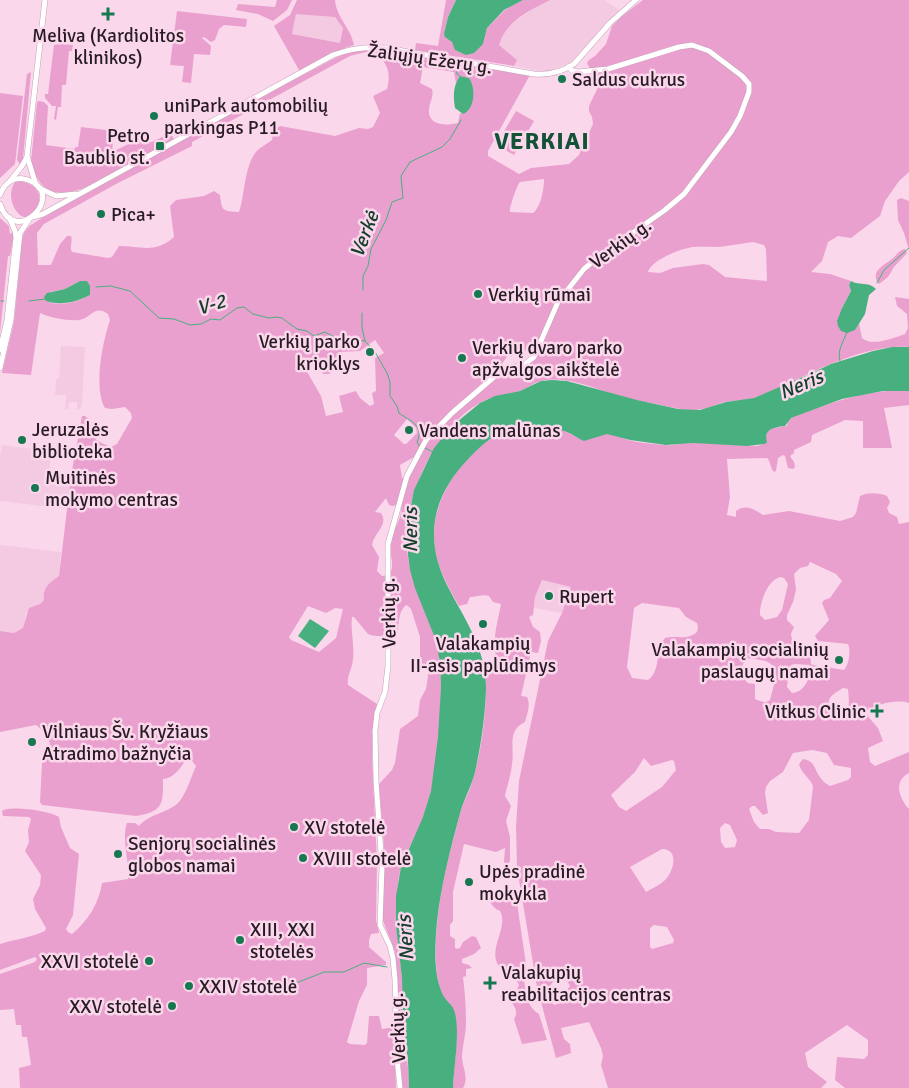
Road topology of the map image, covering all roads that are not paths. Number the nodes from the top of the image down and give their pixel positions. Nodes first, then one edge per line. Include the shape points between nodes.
1 (45, 0) edge
2 (636, 0) edge
3 (568, 67) junction
4 (27, 156) junction
5 (9, 182) junction
6 (0, 186) edge
7 (37, 186) junction
8 (82, 192) junction
9 (0, 195) edge
10 (0, 204) edge
11 (0, 213) edge
12 (8, 216) junction
13 (31, 218) junction
14 (0, 350) edge
15 (0, 368) edge
16 (400, 1088) edge

1 - 4 main road
2 - 3 main road, Žaliųjų Ežerų g.
3 - 8 main road, Žaliųjų Ežerų g. via 549,74 534,74 386,48 351,48
3 - 16 main road, Verkių g. via 578,72 608,69 692,45 709,51 747,81 748,98 731,132 680,199 584,269 558,302 534,357 494,376 452,413 426,440 407,476 388,544 388,666 385,692 376,713 375,731 382,861 380,925 393,958
4 - 5 main road
4 - 7 main road
5 - 6 main road
5 - 7 main road, Žaliųjų Ežerų g. via 24,179
5 - 9 main road
7 - 8 main road, Žaliųjų Ežerų g. via 56,196
7 - 13 main road via 42,201
8 - 13 main road, Žaliųjų Ežerų g.
10 - 12 main road
11 - 12 main road
12 - 13 main road via 17,220
12 - 14 main road via 16,237 7,320
13 - 15 main road via 20,233 10,320

